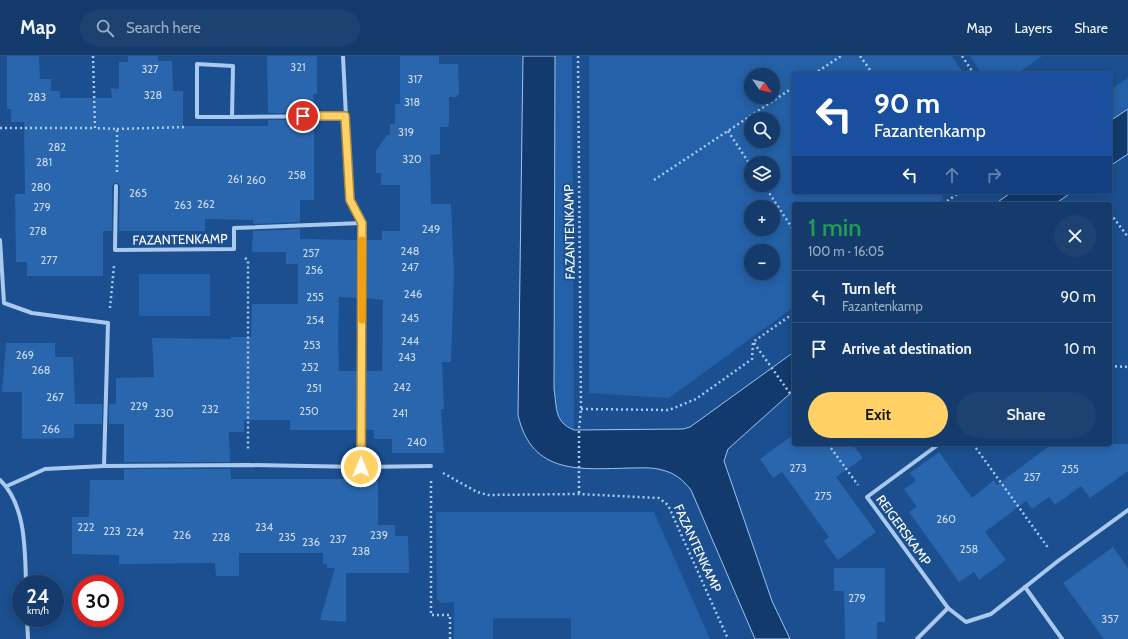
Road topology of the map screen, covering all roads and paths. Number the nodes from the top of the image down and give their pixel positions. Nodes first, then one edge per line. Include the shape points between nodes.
1 (93, 56) edge
2 (343, 56) edge
3 (578, 56) edge
4 (841, 56) edge
5 (860, 56) edge
6 (962, 56) edge
7 (817, 72) edge
8 (872, 72) edge
9 (973, 72) edge
10 (792, 88) edge
11 (345, 116) junction
12 (197, 117) junction
13 (232, 117) junction
14 (0, 128) edge
15 (95, 128) junction
16 (118, 129) junction
17 (728, 131) junction
18 (744, 156) edge
19 (654, 180) dead end
20 (116, 186) joint
21 (769, 192) edge
22 (957, 194) edge
23 (946, 202) edge
24 (1112, 218) edge
25 (362, 223) junction
26 (792, 228) edge
27 (1128, 238) edge
28 (0, 240) edge
29 (234, 249) junction
30 (115, 250) junction
31 (792, 314) edge
32 (108, 323) junction
33 (754, 342) junction
34 (1112, 366) edge
35 (1128, 367) edge
36 (792, 396) edge
37 (581, 408) junction
38 (829, 446) edge
39 (936, 446) edge
40 (974, 446) edge
41 (248, 465) junction
42 (104, 466) junction
43 (431, 466) junction
44 (361, 467) junction
45 (0, 480) edge
46 (7, 486) junction
47 (579, 494) junction
48 (867, 497) junction
49 (1128, 510) edge
50 (1058, 560) junction
51 (26, 575) edge
52 (1025, 587) junction
53 (948, 608) junction
54 (27, 627) edge
55 (28, 639) edge
56 (450, 639) edge
57 (728, 639) edge
58 (917, 639) edge
59 (1062, 639) edge

1 - 15 path
2 - 11 street
3 - 37 path, FAZANTENKAMP
4 - 7 path
5 - 8 path
6 - 9 path
10 - 17 path
11 - 13 street
11 - 25 street via 350,200
12 - 13 street
12 - 13 street via 197,64 233,66
12 - 16 path via 185,128
14 - 15 path
15 - 16 path
16 - 20 path
17 - 18 path
17 - 19 path
20 - 30 street, FAZANTENKAMP
21 - 26 path
22 - 23 path
24 - 27 path
25 - 29 street, FAZANTENKAMP via 234,228
25 - 44 street
28 - 32 street via 4,303 32,313
29 - 30 street, FAZANTENKAMP
29 - 41 path via 248,260
30 - 32 path
31 - 33 path
32 - 42 street
33 - 36 path
33 - 37 path via 752,359 696,399 668,410
34 - 35 path
37 - 47 path, FAZANTENKAMP
38 - 48 path
39 - 48 street, REIGERSKAMP
40 - 50 path
41 - 42 street
41 - 44 street
42 - 46 street via 45,468
43 - 44 street
43 - 47 path, FAZANTENKAMP via 463,485 488,495
43 - 56 path via 431,615 450,615
45 - 46 street
46 - 51 street via 23,524
47 - 57 path, FAZANTENKAMP via 651,496 668,505
48 - 53 street, REIGERSKAMP
49 - 50 street, REIGERSKAMP
50 - 52 street, REIGERSKAMP
52 - 53 street, REIGERSKAMP via 991,614 966,622
52 - 59 street
53 - 58 street
54 - 55 street

